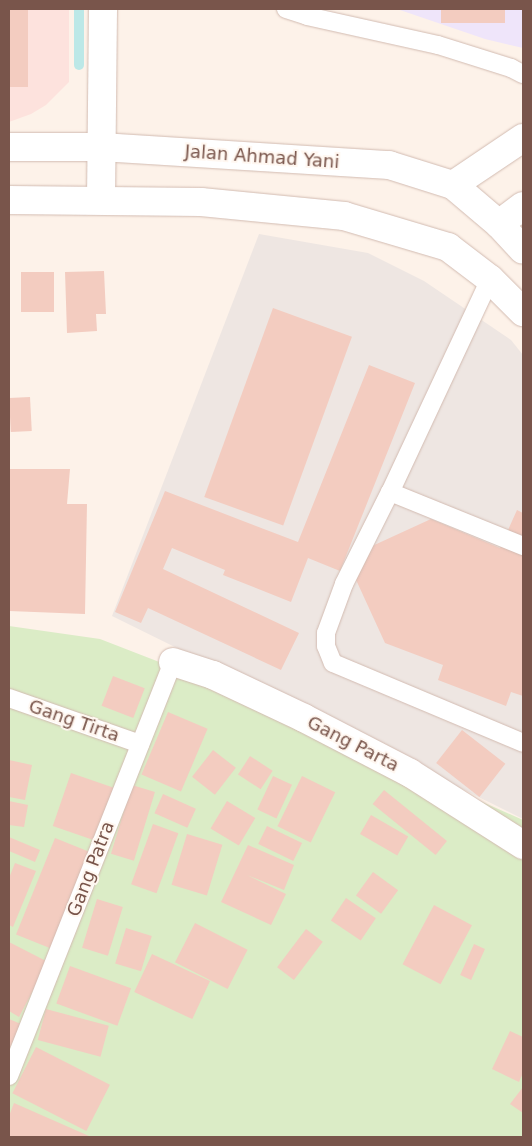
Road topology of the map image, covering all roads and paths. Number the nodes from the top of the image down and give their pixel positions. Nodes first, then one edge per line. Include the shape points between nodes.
1 (103, 9) edge
2 (286, 9) edge
3 (523, 74) edge
4 (523, 138) edge
5 (9, 147) edge
6 (101, 147) junction
7 (453, 185) junction
8 (9, 200) edge
9 (101, 200) junction
10 (523, 206) edge
11 (499, 224) junction
12 (523, 250) edge
13 (490, 280) junction
14 (523, 312) edge
15 (390, 492) junction
16 (523, 546) edge
17 (173, 662) joint
18 (9, 698) edge
19 (523, 743) edge
20 (140, 744) junction
21 (523, 845) edge
22 (9, 1076) edge

1 - 6 main road
2 - 3 lane via 438,45
4 - 7 main road
5 - 6 main road, Jalan Ahmad Yani
6 - 7 main road, Jalan Ahmad Yani via 389,165
6 - 9 main road
7 - 11 main road, Jalan Ahmad Yani
8 - 9 main road
9 - 13 main road via 201,202 344,216 448,247
10 - 11 main road
11 - 12 main road, Jalan Ahmad Yani
13 - 14 main road
13 - 15 lane
15 - 16 lane
15 - 19 lane via 344,584 326,633 326,646 333,663
17 - 20 lane, Gang Patra
17 - 21 main road, Gang Parta via 213,675 410,773
18 - 20 lane, Gang Tirta
20 - 22 lane, Gang Patra

